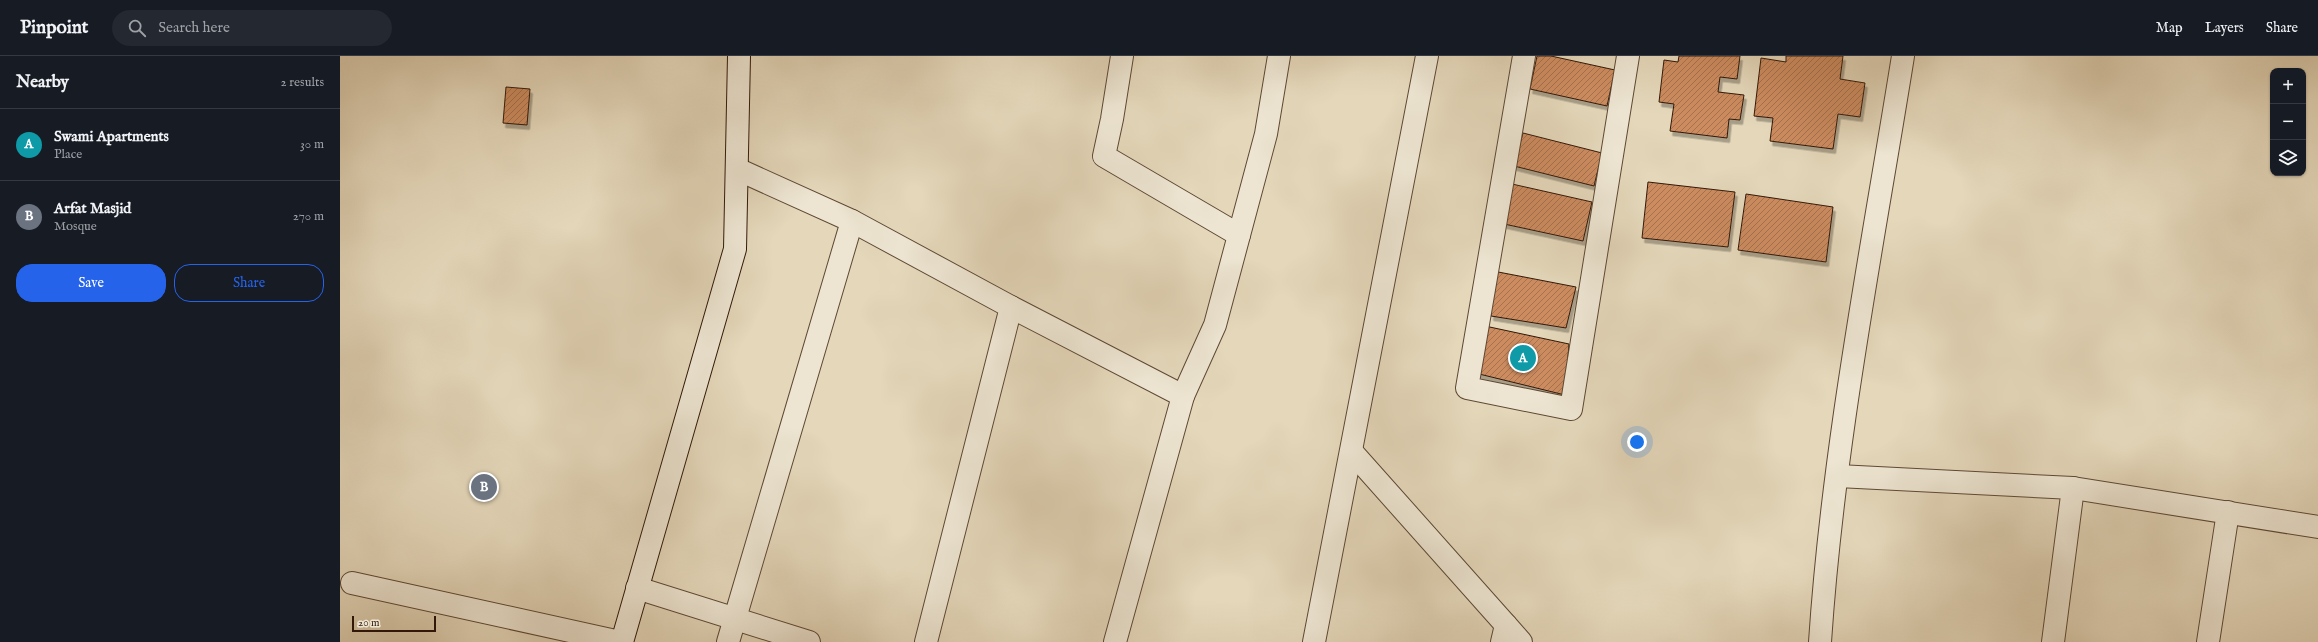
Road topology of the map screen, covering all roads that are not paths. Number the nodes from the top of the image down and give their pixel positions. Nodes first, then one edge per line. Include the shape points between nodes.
1 (739, 56) edge
2 (1122, 56) edge
3 (1279, 56) edge
4 (1427, 56) edge
5 (1524, 56) edge
6 (1628, 56) edge
7 (1903, 56) edge
8 (737, 169) junction
9 (852, 221) junction
10 (1239, 235) junction
11 (1010, 307) junction
12 (1183, 396) junction
13 (1352, 452) junction
14 (1838, 476) junction
15 (2073, 488) junction
16 (2228, 512) junction
17 (2318, 527) edge
18 (352, 583) dead end
19 (637, 588) junction
20 (735, 620) junction
21 (1504, 634) edge
22 (621, 642) edge
23 (728, 642) edge
24 (809, 642) edge
25 (926, 642) edge
26 (1115, 642) edge
27 (1314, 642) edge
28 (1521, 642) edge
29 (1820, 642) edge
30 (2053, 642) edge
31 (2208, 642) edge

1 - 8 street
2 - 10 street via 1104,156
3 - 10 street via 1266,134
4 - 13 street
5 - 6 street via 1467,388 1572,409
7 - 14 street
8 - 9 street
8 - 19 street via 734,249
9 - 11 street
9 - 20 street
10 - 12 street via 1215,325
11 - 12 street
11 - 25 street
12 - 26 street
13 - 21 street
13 - 27 street
14 - 15 street
14 - 29 street via 1825,566
15 - 16 street
15 - 30 street
16 - 17 street
16 - 31 street
18 - 22 street
19 - 20 street
19 - 22 street
20 - 23 street
20 - 24 street
21 - 28 street

